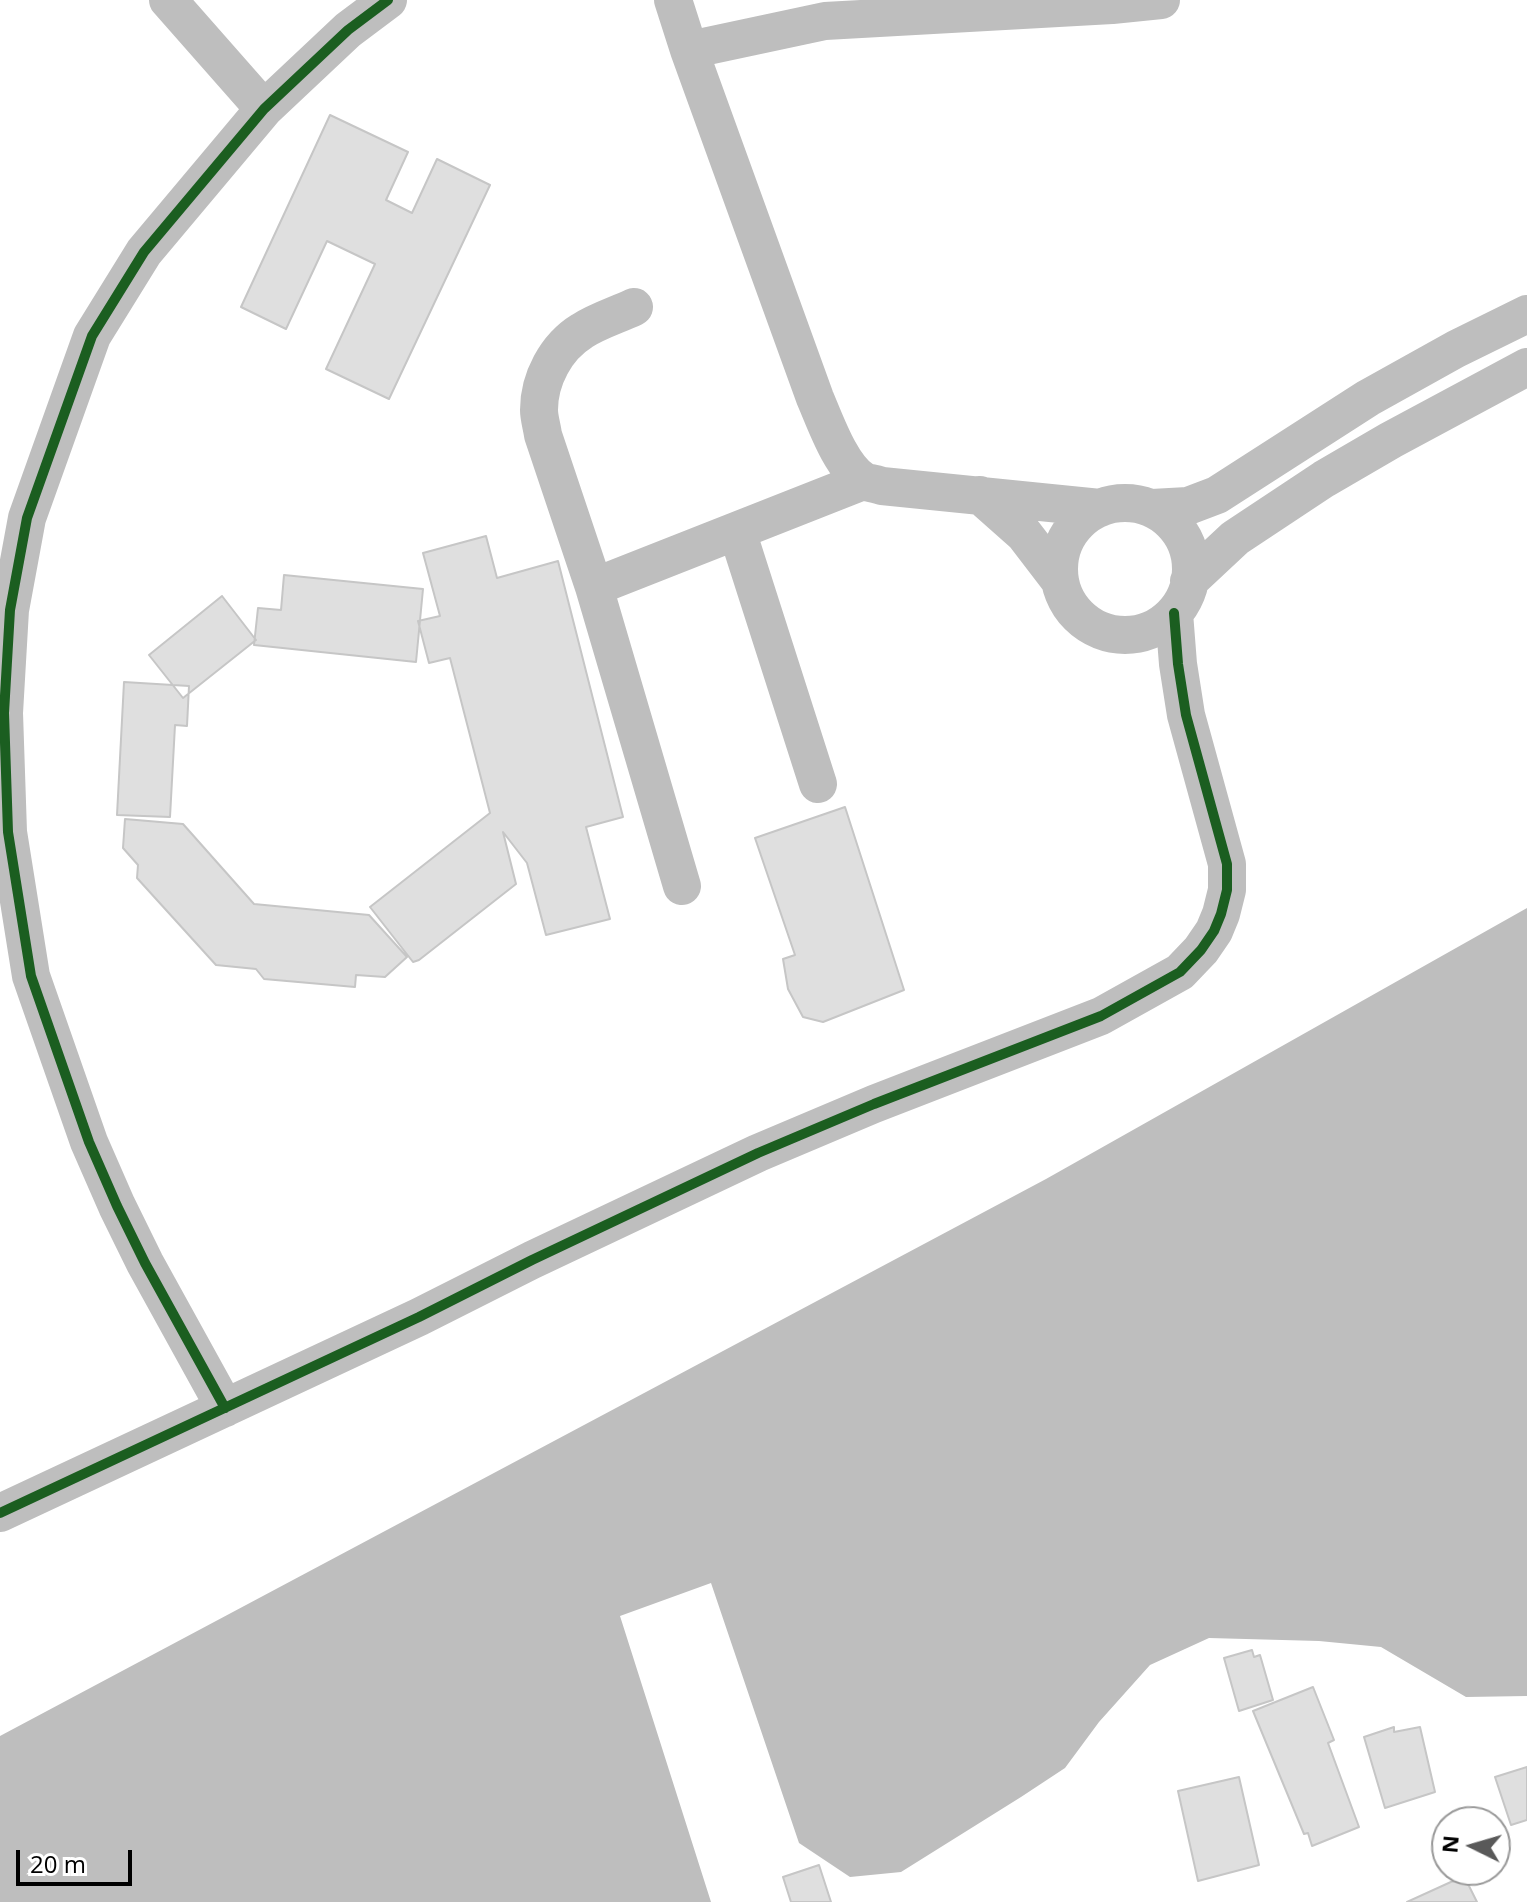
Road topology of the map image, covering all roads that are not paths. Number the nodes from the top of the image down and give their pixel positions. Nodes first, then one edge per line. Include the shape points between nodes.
1 (168, 0) edge
2 (388, 0) edge
3 (673, 0) edge
4 (1161, 0) edge
5 (689, 50) junction
6 (264, 109) junction
7 (634, 307) dead end
8 (1527, 314) edge
9 (1527, 367) edge
10 (863, 481) junction
11 (980, 495) junction
12 (1100, 508) junction
13 (1152, 508) junction
14 (14, 517) edge
15 (737, 531) junction
16 (1060, 581) junction
17 (594, 587) junction
18 (1182, 597) junction
19 (1121, 635) junction
20 (1186, 715) junction
21 (818, 784) dead end
22 (682, 886) dead end
23 (225, 1408) junction
24 (0, 1513) edge

1 - 6 street
2 - 6 street
3 - 5 street
4 - 5 street via 825,21
5 - 10 street via 815,398 839,452
6 - 14 street via 144,252 92,336
7 - 17 street via 582,331 560,350 541,389 543,435
8 - 13 street via 1368,398 1217,495 1188,506
9 - 18 street via 1324,479 1235,538
10 - 11 street
10 - 15 street
11 - 12 street
11 - 16 street via 1024,534
12 - 13 street via 1117,503
12 - 16 street via 1072,530 1063,546
13 - 18 street via 1187,547 1190,564
14 - 23 street via 4,713 8,832 31,976 117,1206
15 - 17 street
15 - 21 street
16 - 19 street via 1065,597 1088,624
17 - 22 street
18 - 19 street via 1150,630
18 - 20 street via 1178,664
19 - 20 street via 1159,671
20 - 23 street via 1223,845 1227,890 1214,931 1180,972 1101,1016 758,1153
23 - 24 street

